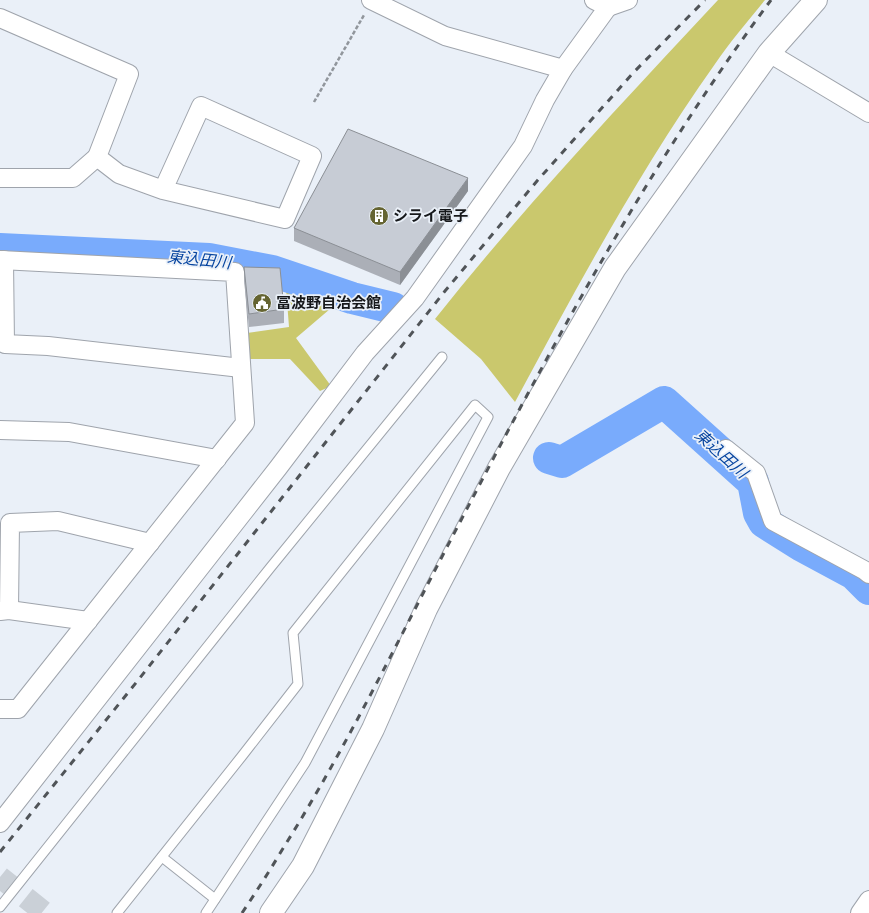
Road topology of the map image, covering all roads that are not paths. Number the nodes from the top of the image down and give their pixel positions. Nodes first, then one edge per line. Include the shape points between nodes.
1 (372, 0) edge
2 (628, 0) edge
3 (816, 0) edge
4 (602, 4) edge
5 (0, 18) edge
6 (769, 53) junction
7 (563, 69) junction
8 (869, 113) edge
9 (97, 157) junction
10 (0, 178) edge
11 (163, 190) junction
12 (2, 260) edge
13 (442, 357) dead end
14 (241, 368) junction
15 (0, 430) edge
16 (726, 449) dead end
17 (217, 459) junction
18 (150, 543) junction
19 (869, 574) edge
20 (4, 611) edge
21 (88, 621) junction
22 (0, 709) edge
23 (0, 823) edge
24 (162, 856) junction
25 (215, 899) junction
26 (869, 900) edge
27 (0, 907) edge
28 (117, 913) edge
29 (206, 913) edge
30 (271, 913) edge
31 (860, 913) edge

1 - 7 street via 445,36
2 - 4 street
3 - 6 street
4 - 7 street
5 - 9 street via 129,74
6 - 8 street
6 - 30 street via 615,268 499,468 426,609 372,729 303,866
7 - 23 street via 544,100 523,146 416,298 365,353
9 - 10 street via 73,178
9 - 11 street via 119,174
11 - 11 street via 285,219 312,156 202,106
12 - 14 street via 5,344 48,346
12 - 14 street via 235,272
13 - 27 lane
14 - 17 street via 245,423
15 - 17 street via 69,432
16 - 19 street via 756,473 774,520
17 - 18 street
18 - 20 street via 58,521 10,523
18 - 21 street
20 - 21 street
21 - 22 street via 18,710
24 - 25 lane
24 - 25 lane via 298,684 293,633 474,406 488,417 305,763
24 - 28 lane
25 - 29 lane
26 - 31 street

